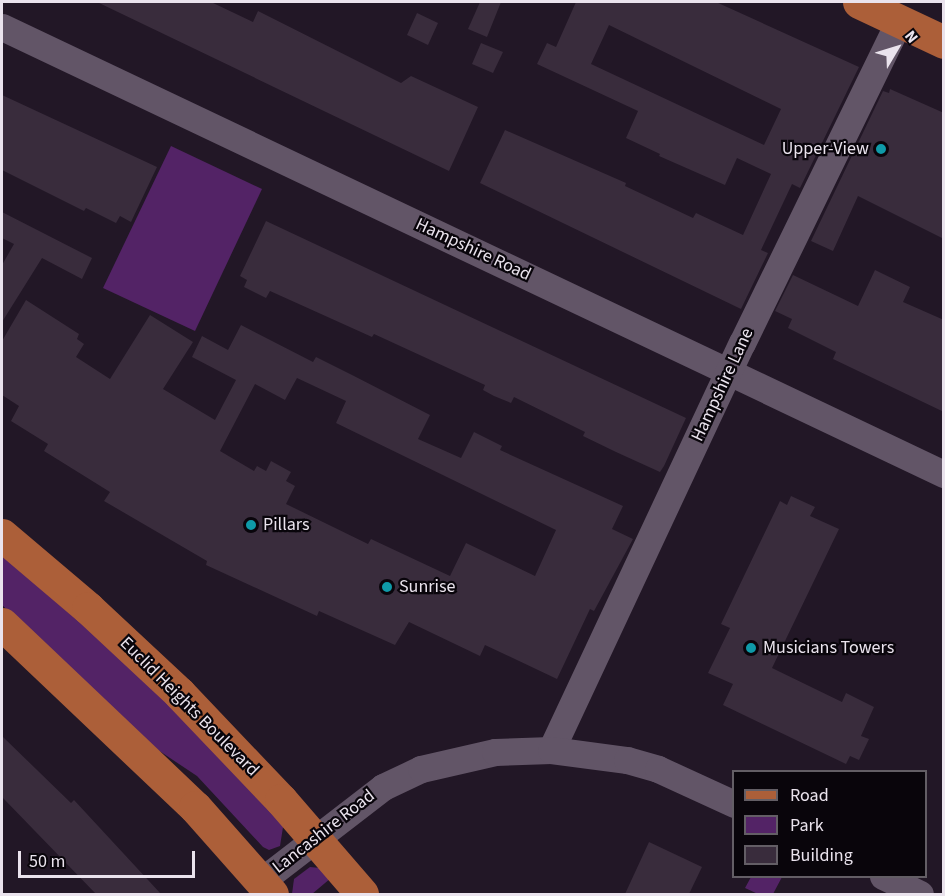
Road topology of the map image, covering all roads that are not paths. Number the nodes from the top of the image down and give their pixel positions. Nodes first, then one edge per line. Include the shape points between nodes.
1 (859, 2) edge
2 (899, 21) junction
3 (2, 27) edge
4 (944, 42) edge
5 (729, 370) junction
6 (944, 474) edge
7 (2, 535) edge
8 (2, 624) edge
9 (551, 750) junction
10 (732, 803) edge
11 (314, 838) junction
12 (887, 878) edge
13 (267, 888) edge
14 (362, 894) edge
15 (920, 894) edge

1 - 2 main road
2 - 4 main road
2 - 5 street, Hampshire Lane
3 - 5 street, Hampshire Road
5 - 6 street, Hampshire Road
5 - 9 street, Hampshire Lane
7 - 11 main road, Euclid Heights Boulevard via 179,693
8 - 13 main road via 179,791
9 - 10 street, Lancashire Road via 627,760 658,769
9 - 11 street, Lancashire Road via 495,752 422,769 373,793
11 - 13 street, Lancashire Road
11 - 14 main road, Euclid Heights Boulevard
12 - 15 street

